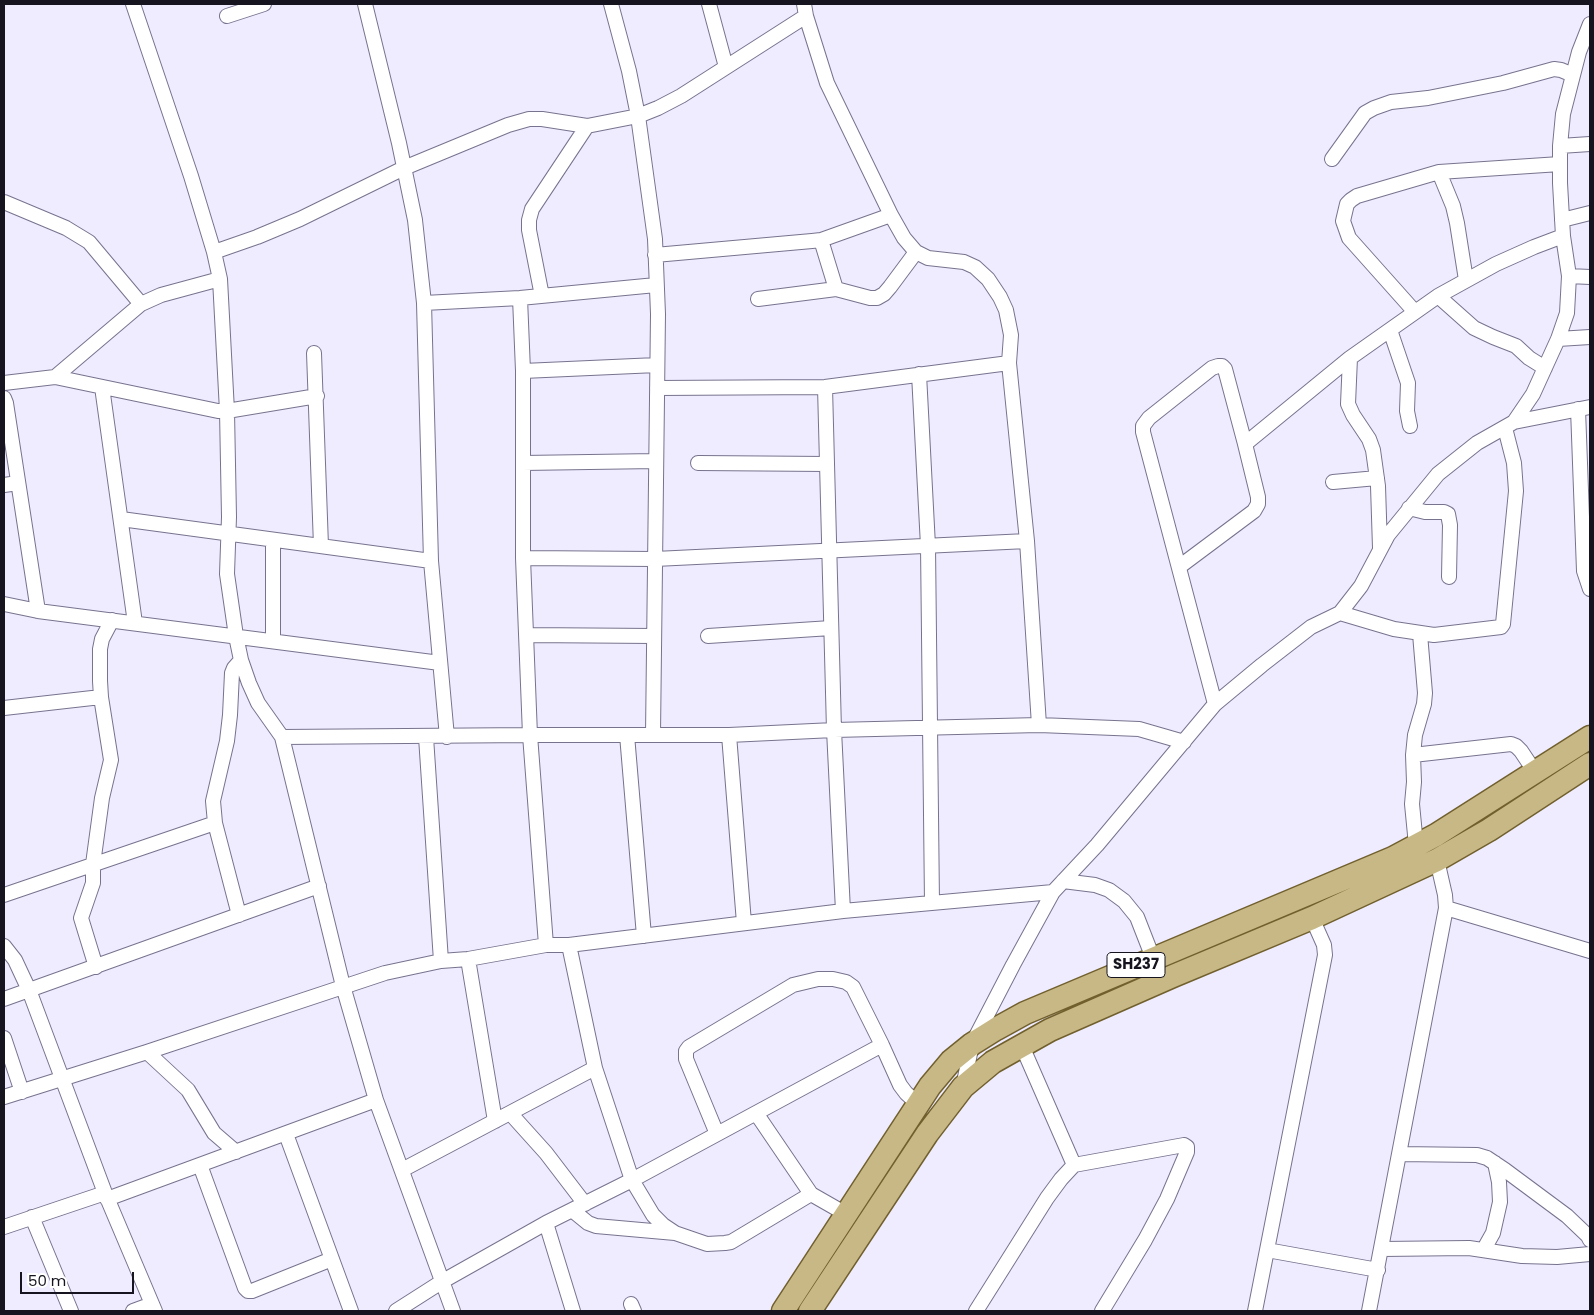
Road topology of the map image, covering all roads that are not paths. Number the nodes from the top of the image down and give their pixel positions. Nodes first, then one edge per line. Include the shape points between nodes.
1 (133, 4) edge
2 (264, 4) edge
3 (365, 4) edge
4 (611, 4) edge
5 (709, 4) edge
6 (805, 10) edge
7 (228, 16) dead end
8 (1590, 24) edge
9 (726, 67) junction
10 (1573, 75) junction
11 (638, 116) junction
12 (587, 126) junction
13 (1590, 144) edge
14 (1560, 146) junction
15 (1332, 159) dead end
16 (1560, 164) junction
17 (404, 168) junction
18 (1439, 172) junction
19 (4, 202) edge
20 (1590, 213) edge
21 (891, 215) junction
22 (1562, 220) junction
23 (1564, 236) junction
24 (821, 240) junction
25 (214, 252) junction
26 (916, 252) junction
27 (655, 255) junction
28 (1569, 276) junction
29 (1590, 277) edge
30 (220, 279) junction
31 (1466, 280) junction
32 (656, 285) junction
33 (836, 289) junction
34 (542, 296) junction
35 (1438, 296) junction
36 (520, 298) junction
37 (758, 299) dead end
38 (424, 303) junction
39 (141, 304) junction
40 (1415, 312) junction
41 (1390, 330) junction
42 (1590, 338) edge
43 (1558, 339) junction
44 (314, 353) dead end
45 (1350, 358) junction
46 (1009, 362) junction
47 (658, 365) junction
48 (1545, 368) junction
49 (523, 371) junction
50 (919, 374) junction
51 (55, 377) junction
52 (4, 383) edge
53 (102, 387) junction
54 (657, 388) junction
55 (825, 388) junction
56 (317, 396) junction
57 (4, 398) edge
58 (1584, 408) edge
59 (227, 411) junction
60 (1510, 425) junction
61 (1410, 426) dead end
62 (1245, 444) junction
63 (656, 461) junction
64 (523, 463) junction
65 (698, 463) dead end
66 (827, 464) junction
67 (1377, 478) junction
68 (1332, 482) dead end
69 (18, 483) junction
70 (4, 485) edge
71 (1409, 508) junction
72 (120, 519) junction
73 (228, 534) junction
74 (273, 540) junction
75 (1027, 541) junction
76 (322, 546) junction
77 (928, 546) junction
78 (1380, 550) junction
79 (830, 551) junction
80 (523, 558) junction
81 (655, 559) junction
82 (431, 561) junction
83 (1179, 567) junction
84 (1449, 577) dead end
85 (1589, 582) edge
86 (4, 604) edge
87 (38, 611) junction
88 (1340, 613) junction
89 (112, 620) junction
90 (135, 623) junction
91 (831, 628) junction
92 (1420, 634) junction
93 (526, 635) junction
94 (236, 636) junction
95 (654, 636) junction
96 (708, 636) dead end
97 (273, 641) junction
98 (241, 660) junction
99 (440, 663) junction
100 (101, 697) junction
101 (1215, 704) junction
102 (4, 708) edge
103 (1040, 725) junction
104 (930, 728) junction
105 (834, 730) junction
106 (653, 734) junction
107 (530, 735) junction
108 (627, 735) junction
109 (729, 735) junction
110 (426, 737) junction
111 (447, 737) junction
112 (1590, 737) edge
113 (282, 738) junction
114 (1184, 742) junction
115 (1413, 755) junction
116 (1590, 764) edge
117 (1535, 772) junction
118 (215, 823) junction
119 (1416, 845) junction
120 (1437, 860) junction
121 (93, 864) junction
122 (1064, 881) junction
123 (319, 886) junction
124 (1053, 892) junction
125 (4, 895) edge
126 (932, 903) junction
127 (1446, 908) junction
128 (843, 912) junction
129 (240, 915) junction
130 (1312, 918) junction
131 (744, 923) junction
132 (644, 936) junction
133 (546, 945) junction
134 (569, 945) junction
135 (4, 946) edge
136 (1590, 951) edge
137 (1153, 958) junction
138 (468, 959) junction
139 (441, 961) junction
140 (96, 967) junction
141 (343, 986) junction
142 (29, 990) junction
143 (4, 999) edge
144 (4, 1038) edge
145 (972, 1044) junction
146 (882, 1045) junction
147 (1022, 1046) junction
148 (147, 1052) junction
149 (595, 1068) junction
150 (63, 1079) junction
151 (963, 1086) junction
152 (22, 1092) junction
153 (4, 1097) edge
154 (376, 1100) junction
155 (918, 1104) junction
156 (510, 1113) junction
157 (756, 1113) junction
158 (495, 1121) junction
159 (286, 1134) junction
160 (717, 1134) junction
161 (236, 1152) junction
162 (1399, 1154) junction
163 (1495, 1163) junction
164 (200, 1165) junction
165 (1074, 1165) junction
166 (402, 1170) junction
167 (632, 1180) junction
168 (811, 1194) junction
169 (106, 1196) junction
170 (585, 1204) junction
171 (572, 1210) junction
172 (846, 1214) junction
173 (32, 1217) junction
174 (546, 1224) junction
175 (4, 1226) edge
176 (675, 1233) junction
177 (1590, 1240) edge
178 (1382, 1249) junction
179 (1484, 1249) junction
180 (1267, 1250) junction
181 (1590, 1254) edge
182 (332, 1259) junction
183 (1378, 1270) junction
184 (443, 1281) junction
185 (154, 1307) edge
186 (71, 1311) edge
187 (133, 1311) edge
188 (351, 1311) edge
189 (396, 1311) edge
190 (453, 1311) edge
191 (573, 1311) edge
192 (783, 1311) edge
193 (810, 1311) edge
194 (976, 1311) edge
195 (1102, 1311) edge
196 (1255, 1311) edge
197 (1369, 1311) edge

1 - 25 street
2 - 7 street
3 - 17 street
4 - 11 street
5 - 9 street
6 - 9 street
6 - 21 street via 827,83
8 - 10 street
9 - 11 street via 681,96
10 - 14 street via 1563,114
10 - 15 street via 1554,69 1503,83 1391,102 1365,113
11 - 12 street
11 - 27 street
12 - 17 street via 529,119 508,124
12 - 34 street via 532,209 529,220
13 - 14 street
14 - 16 street
16 - 18 street
16 - 22 street
17 - 25 street via 300,219
17 - 38 street via 415,220
18 - 31 street via 1455,214
18 - 40 street via 1357,196 1347,204 1343,213 1342,221 1349,238
19 - 39 street via 66,228 89,242
20 - 22 street
21 - 24 street
21 - 26 street
22 - 23 street
23 - 28 street
23 - 31 street
24 - 27 street
24 - 33 street
25 - 30 street
26 - 33 street via 890,287 877,298
26 - 46 street via 928,258 964,262 988,279 1006,310 1011,336
27 - 32 street
28 - 29 street
28 - 43 street via 1567,313
30 - 39 street via 162,294
30 - 59 street
31 - 35 street
32 - 34 street
32 - 47 street
33 - 37 street
34 - 36 street
35 - 40 street
35 - 48 street via 1474,328 1516,346
36 - 38 street
36 - 49 street
38 - 82 street
39 - 51 street
40 - 41 street
41 - 45 street
41 - 61 street via 1408,383
42 - 43 street
43 - 48 street
44 - 56 street
45 - 62 street
45 - 67 street via 1348,404 1369,439
46 - 50 street
46 - 75 street
47 - 49 street
47 - 54 street
48 - 60 street via 1533,394
49 - 64 street
50 - 55 street
50 - 77 street
51 - 52 street
51 - 53 street
53 - 59 street
53 - 72 street
54 - 55 street
54 - 63 street
55 - 66 street
56 - 59 street
56 - 76 street
57 - 69 street
58 - 60 street
58 - 85 street via 1584,571
59 - 73 street
60 - 71 street via 1477,443 1438,474
60 - 92 street via 1516,477 1503,624 1496,629
62 - 83 street via 1258,504 1254,511
62 - 83 street via 1222,366 1212,368 1144,422 1143,432
63 - 64 street
63 - 81 street
64 - 80 street
65 - 66 street
66 - 79 street
67 - 68 street
67 - 78 street
69 - 70 street
69 - 87 street
71 - 78 street
71 - 84 street via 1448,514
72 - 73 street
72 - 90 street
73 - 74 street
73 - 94 street via 227,574
74 - 76 street
74 - 97 street
75 - 77 street
75 - 103 street
76 - 82 street
77 - 79 street
77 - 104 street
78 - 88 street via 1361,586
79 - 81 street
79 - 91 street
80 - 81 street
80 - 93 street
81 - 95 street
82 - 99 street
83 - 101 street
86 - 87 street
87 - 89 street
88 - 92 street
88 - 101 street via 1311,627
89 - 90 street
89 - 100 street via 100,649
90 - 94 street
91 - 96 street
91 - 105 street
92 - 115 street via 1425,693
93 - 95 street
93 - 107 street
94 - 97 street
94 - 98 street
95 - 106 street
97 - 99 street
98 - 113 street via 258,703
98 - 118 street via 232,673 227,741 213,800
99 - 111 street
100 - 102 street
100 - 121 street via 111,760
101 - 114 street
103 - 104 street
103 - 114 street via 1139,729
104 - 105 street
104 - 126 street
105 - 109 street
105 - 128 street
106 - 108 street
106 - 109 street
107 - 108 street
107 - 111 street
107 - 133 street
108 - 132 street
109 - 131 street
110 - 111 street
110 - 113 street
110 - 139 street
112 - 117 main road, SH237
113 - 123 street
114 - 122 street
115 - 117 street via 1511,744 1522,751
115 - 119 street via 1412,804
116 - 120 main road, SH237
117 - 119 main road, SH237
118 - 121 street
118 - 129 street
119 - 137 main road, SH237 via 1393,858
120 - 127 street
120 - 130 main road, SH237
121 - 125 street
121 - 140 street via 93,882 80,918
122 - 124 street
122 - 137 street via 1095,885 1124,901 1137,917
123 - 129 street
123 - 141 street
124 - 126 street
124 - 145 street
126 - 128 street
127 - 136 street
127 - 162 street
128 - 131 street
129 - 140 street
130 - 147 main road, SH237 via 1050,1030
130 - 180 street via 1324,944 1325,955
131 - 132 street
132 - 134 street
133 - 134 street
133 - 138 street
134 - 149 street
135 - 142 street via 15,960
137 - 145 main road, SH237 via 1025,1013
138 - 139 street
138 - 158 street
139 - 141 street
140 - 142 street
141 - 148 street
141 - 154 street
142 - 143 street
142 - 150 street
144 - 152 street
145 - 151 street
145 - 155 main road, SH237 via 951,1061
146 - 155 street via 900,1085
146 - 157 street
146 - 160 street via 858,995 846,982 818,979 792,985 686,1051
147 - 151 main road, SH237 via 993,1062
147 - 165 street
148 - 150 street
148 - 161 street via 188,1090 214,1133
149 - 156 street
149 - 167 street
150 - 152 street
150 - 169 street
151 - 193 main road, SH237 via 927,1134
152 - 153 street
154 - 159 street
154 - 166 street
155 - 172 main road, SH237
156 - 158 street
156 - 170 street
157 - 160 street
157 - 168 street
158 - 166 street
159 - 161 street
159 - 182 street
160 - 167 street
161 - 164 street
162 - 163 street via 1477,1155
162 - 178 street
163 - 177 street via 1567,1216
163 - 179 street via 1500,1202 1493,1233
164 - 169 street
164 - 182 street via 245,1288 252,1291
165 - 194 street via 1048,1198
165 - 195 street via 1177,1145 1187,1147 1167,1199
166 - 184 street
167 - 170 street
167 - 176 street via 653,1215
168 - 172 street
168 - 176 street via 732,1242 706,1244
169 - 173 street
169 - 185 street
170 - 171 street
171 - 174 street
171 - 176 street via 596,1226
172 - 192 main road, SH237
173 - 175 street
173 - 186 street
174 - 184 street
174 - 191 street
178 - 179 street
178 - 183 street
179 - 181 street via 1556,1258
180 - 183 street
180 - 196 street
182 - 188 street
183 - 197 street
184 - 189 street
184 - 190 street
185 - 187 street

